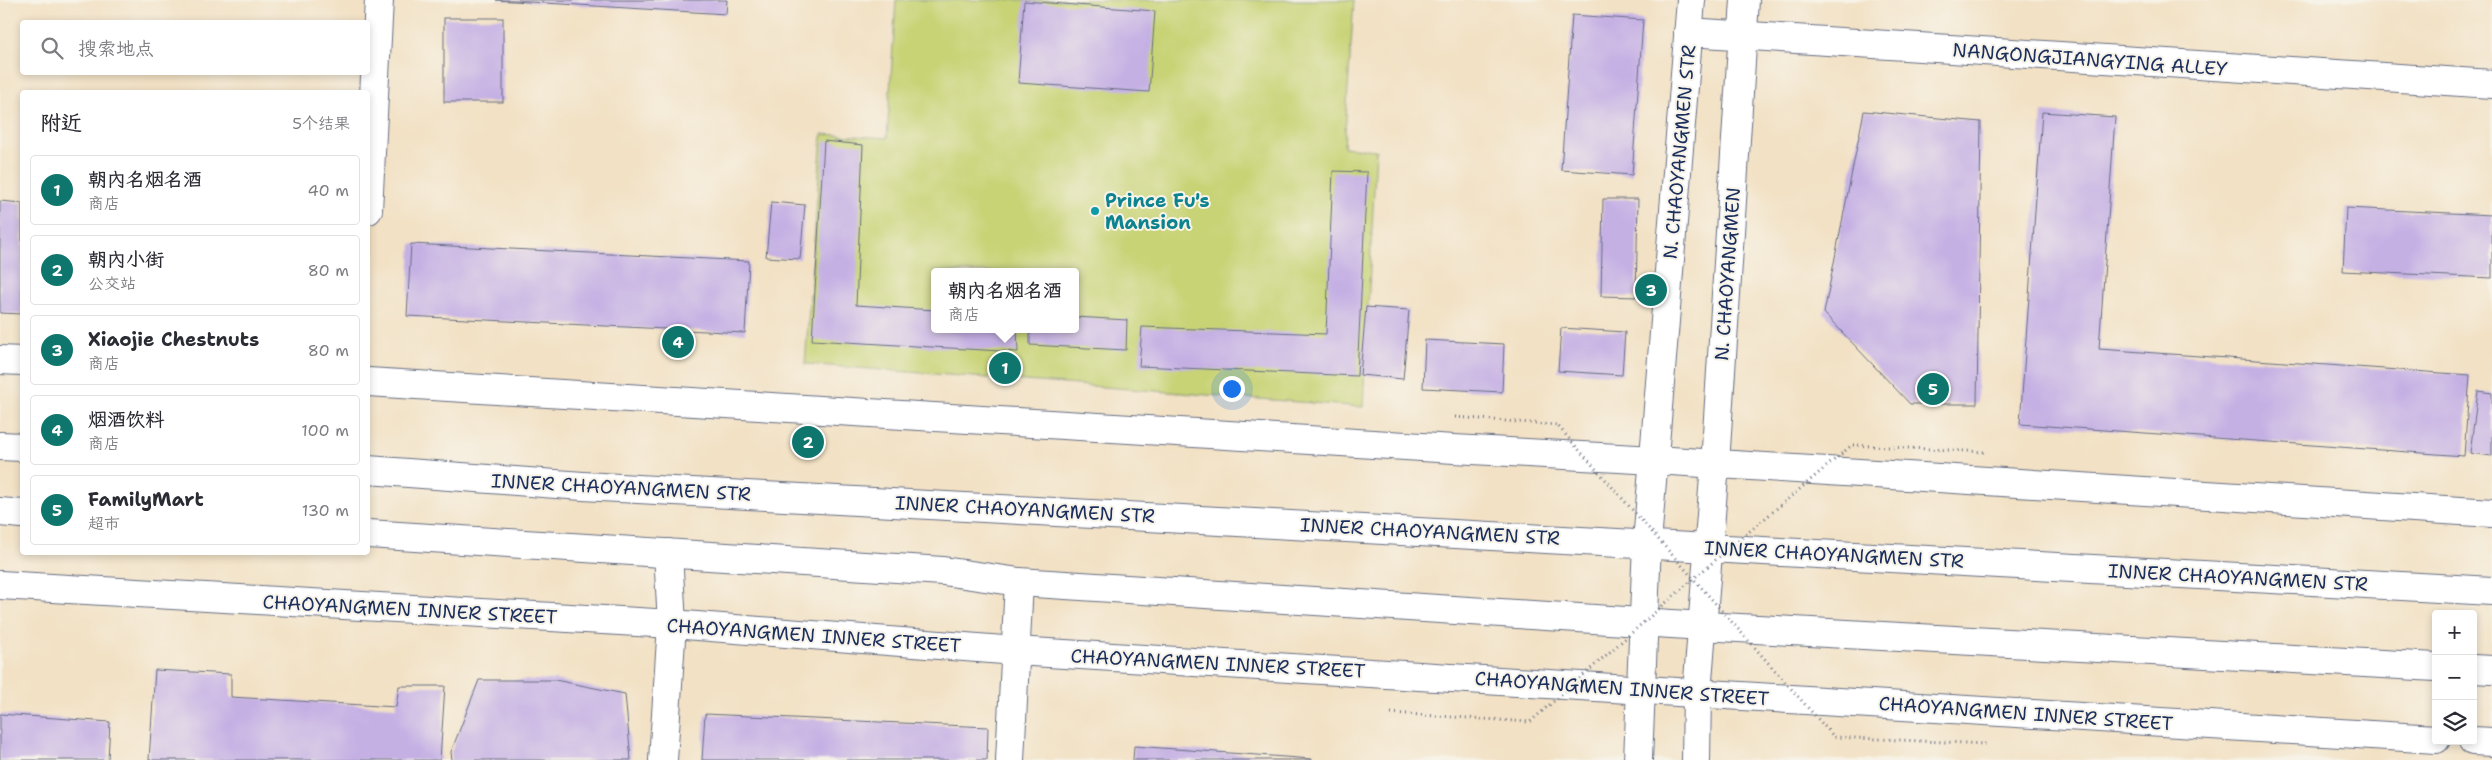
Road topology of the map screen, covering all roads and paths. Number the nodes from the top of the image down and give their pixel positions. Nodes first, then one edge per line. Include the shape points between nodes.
1 (379, 0) edge
2 (1691, 0) edge
3 (1745, 0) edge
4 (1688, 32) junction
5 (1742, 37) junction
6 (2492, 84) edge
7 (370, 172) edge
8 (0, 360) edge
9 (20, 361) edge
10 (370, 382) edge
11 (1455, 417) dead end
12 (0, 446) edge
13 (20, 447) edge
14 (1985, 452) dead end
15 (1655, 460) junction
16 (1715, 464) junction
17 (370, 470) edge
18 (0, 512) edge
19 (2492, 513) edge
20 (20, 514) edge
21 (370, 534) edge
22 (1647, 543) junction
23 (1708, 547) junction
24 (668, 552) junction
25 (1693, 579) junction
26 (1019, 582) junction
27 (0, 585) edge
28 (2492, 591) edge
29 (1643, 621) junction
30 (672, 624) junction
31 (1702, 626) junction
32 (1016, 651) junction
33 (2432, 667) edge
34 (2477, 669) edge
35 (2492, 670) edge
36 (1641, 689) junction
37 (1697, 693) junction
38 (1390, 713) dead end
39 (2432, 739) edge
40 (2477, 741) edge
41 (2492, 742) edge
42 (1987, 744) dead end
43 (663, 760) edge
44 (1010, 760) edge
45 (1638, 760) edge
46 (1696, 760) edge

1 - 7 street
2 - 4 street, N. CHAOYANGMEN STR
3 - 5 street, N. CHAOYANGMEN
4 - 5 street, NANGONGJIANGYING ALLEY
4 - 15 street, N. CHAOYANGMEN STR
5 - 6 street, NANGONGJIANGYING ALLEY
5 - 16 street, N. CHAOYANGMEN
8 - 9 street
10 - 15 street
11 - 25 path, bridge via 1557,425
12 - 13 street
14 - 25 path, bridge via 1852,445
15 - 16 street
15 - 22 street, N. CHAOYANGMEN STR
16 - 19 street
16 - 23 street, N. CHAOYANGMEN
17 - 22 street, INNER CHAOYANGMEN STR via 602,487
18 - 20 street
21 - 24 street
22 - 23 street, INNER CHAOYANGMEN STR
22 - 29 street, N. CHAOYANGMEN STR
23 - 28 street, INNER CHAOYANGMEN STR
23 - 31 street, N. CHAOYANGMEN
24 - 26 street via 943,571
24 - 30 street
25 - 38 path, bridge via 1530,722
25 - 42 path, bridge via 1834,738
26 - 29 street
26 - 32 street
27 - 30 street, CHAOYANGMEN INNER STREET
29 - 31 street
29 - 36 street, N. CHAOYANGMEN STR
30 - 32 street, CHAOYANGMEN INNER STREET
30 - 43 street
31 - 33 street
31 - 37 street, N. CHAOYANGMEN
32 - 36 street, CHAOYANGMEN INNER STREET
32 - 44 street
34 - 35 street
36 - 37 street, CHAOYANGMEN INNER STREET
36 - 45 street, N. CHAOYANGMEN STR
37 - 39 street, CHAOYANGMEN INNER STREET
37 - 46 street, N. CHAOYANGMEN
40 - 41 street

